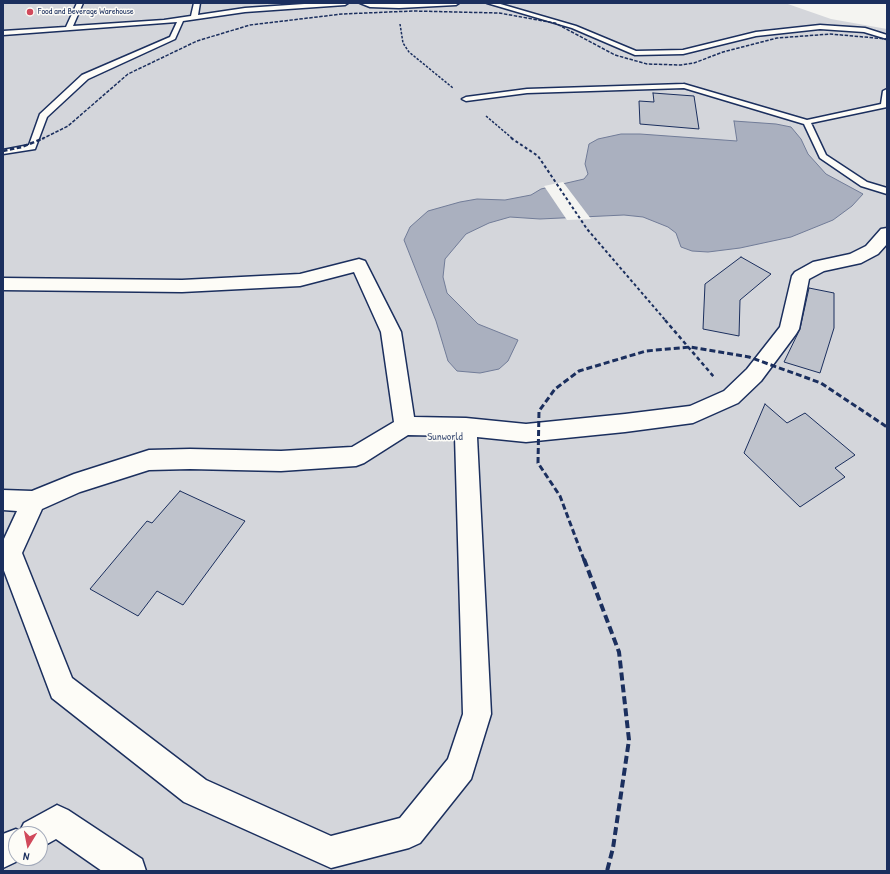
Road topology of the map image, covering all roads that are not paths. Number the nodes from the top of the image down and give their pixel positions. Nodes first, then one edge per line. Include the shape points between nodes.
1 (80, 3) edge
2 (197, 3) edge
3 (345, 3) edge
4 (363, 3) edge
5 (456, 3) edge
6 (490, 3) edge
7 (194, 17) junction
8 (181, 19) junction
9 (69, 28) junction
10 (3, 33) edge
11 (887, 36) edge
12 (887, 91) edge
13 (466, 99) dead end
14 (807, 122) junction
15 (3, 152) edge
16 (887, 190) edge
17 (887, 233) edge
18 (3, 284) edge
19 (405, 426) junction
20 (466, 427) junction
21 (3, 500) edge
22 (32, 502) junction
23 (48, 826) edge
24 (130, 871) edge

1 - 9 lane
2 - 7 lane
3 - 7 lane via 245,10
4 - 5 lane via 399,6
6 - 11 lane via 574,27 635,53 683,52 756,34 820,28 865,30
7 - 8 lane
8 - 9 lane
8 - 15 lane via 173,38 85,77 43,116 32,147
9 - 10 lane
12 - 14 lane via 884,105
13 - 14 lane via 527,91 684,86
14 - 16 lane via 823,156 864,184
17 - 20 street via 872,250 855,259 819,266 801,276 789,329 754,375 731,397 692,414 625,423 526,433
18 - 19 street via 182,286 244,283 300,280 359,265 392,332
19 - 20 street
19 - 22 street via 356,456 281,461 150,460 74,484
20 - 22 street via 477,714 475,721 460,768 409,832 331,852 195,791 62,688 10,553
21 - 22 street
23 - 24 street via 57,821

